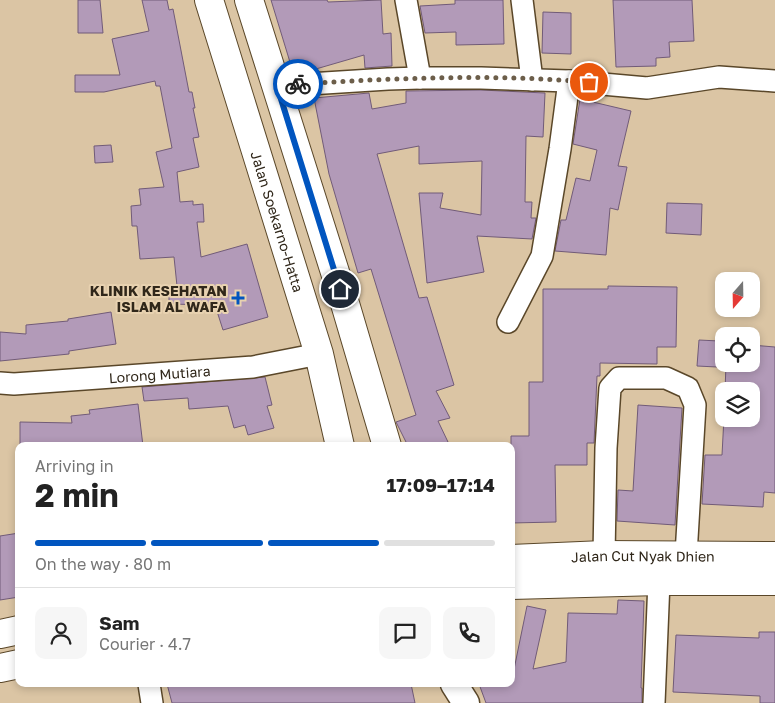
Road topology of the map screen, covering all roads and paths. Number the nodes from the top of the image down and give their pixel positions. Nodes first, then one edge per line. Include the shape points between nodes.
1 (209, 0) edge
2 (249, 0) edge
3 (406, 0) edge
4 (522, 0) edge
5 (420, 78) junction
6 (532, 80) junction
7 (569, 81) junction
8 (775, 82) edge
9 (277, 86) junction
10 (508, 322) dead end
11 (319, 354) junction
12 (0, 383) edge
13 (339, 442) edge
14 (386, 442) edge
15 (604, 555) junction
16 (686, 556) junction
17 (775, 556) edge
18 (515, 559) edge
19 (659, 581) junction
20 (775, 581) edge
21 (553, 584) junction
22 (515, 585) edge
23 (515, 602) edge
24 (15, 631) edge
25 (0, 634) edge
26 (15, 665) edge
27 (0, 668) edge
28 (149, 687) edge
29 (456, 687) edge
30 (152, 703) edge
31 (466, 703) edge
32 (654, 703) edge

1 - 11 highway, Jalan Soekarno-Hatta
2 - 9 highway
3 - 5 street
4 - 6 street
5 - 6 street
5 - 9 street
6 - 7 street
7 - 8 street via 647,88 718,77
7 - 10 street via 542,256
9 - 14 highway
11 - 12 street, Lorong Mutiara via 253,366
11 - 13 highway, Jalan Soekarno-Hatta
15 - 16 highway, Jalan Cut Nyak Dhien
15 - 16 street via 610,388 620,378 666,378 688,388 696,405
15 - 18 highway, Jalan Cut Nyak Dhien
16 - 17 highway, Jalan Cut Nyak Dhien
19 - 20 highway, Jalan Cut Nyak Dhien
19 - 21 highway, Jalan Cut Nyak Dhien
19 - 32 street
21 - 22 highway, Jalan Cut Nyak Dhien
21 - 23 highway
24 - 25 highway
26 - 27 highway
28 - 30 street
29 - 31 main road

